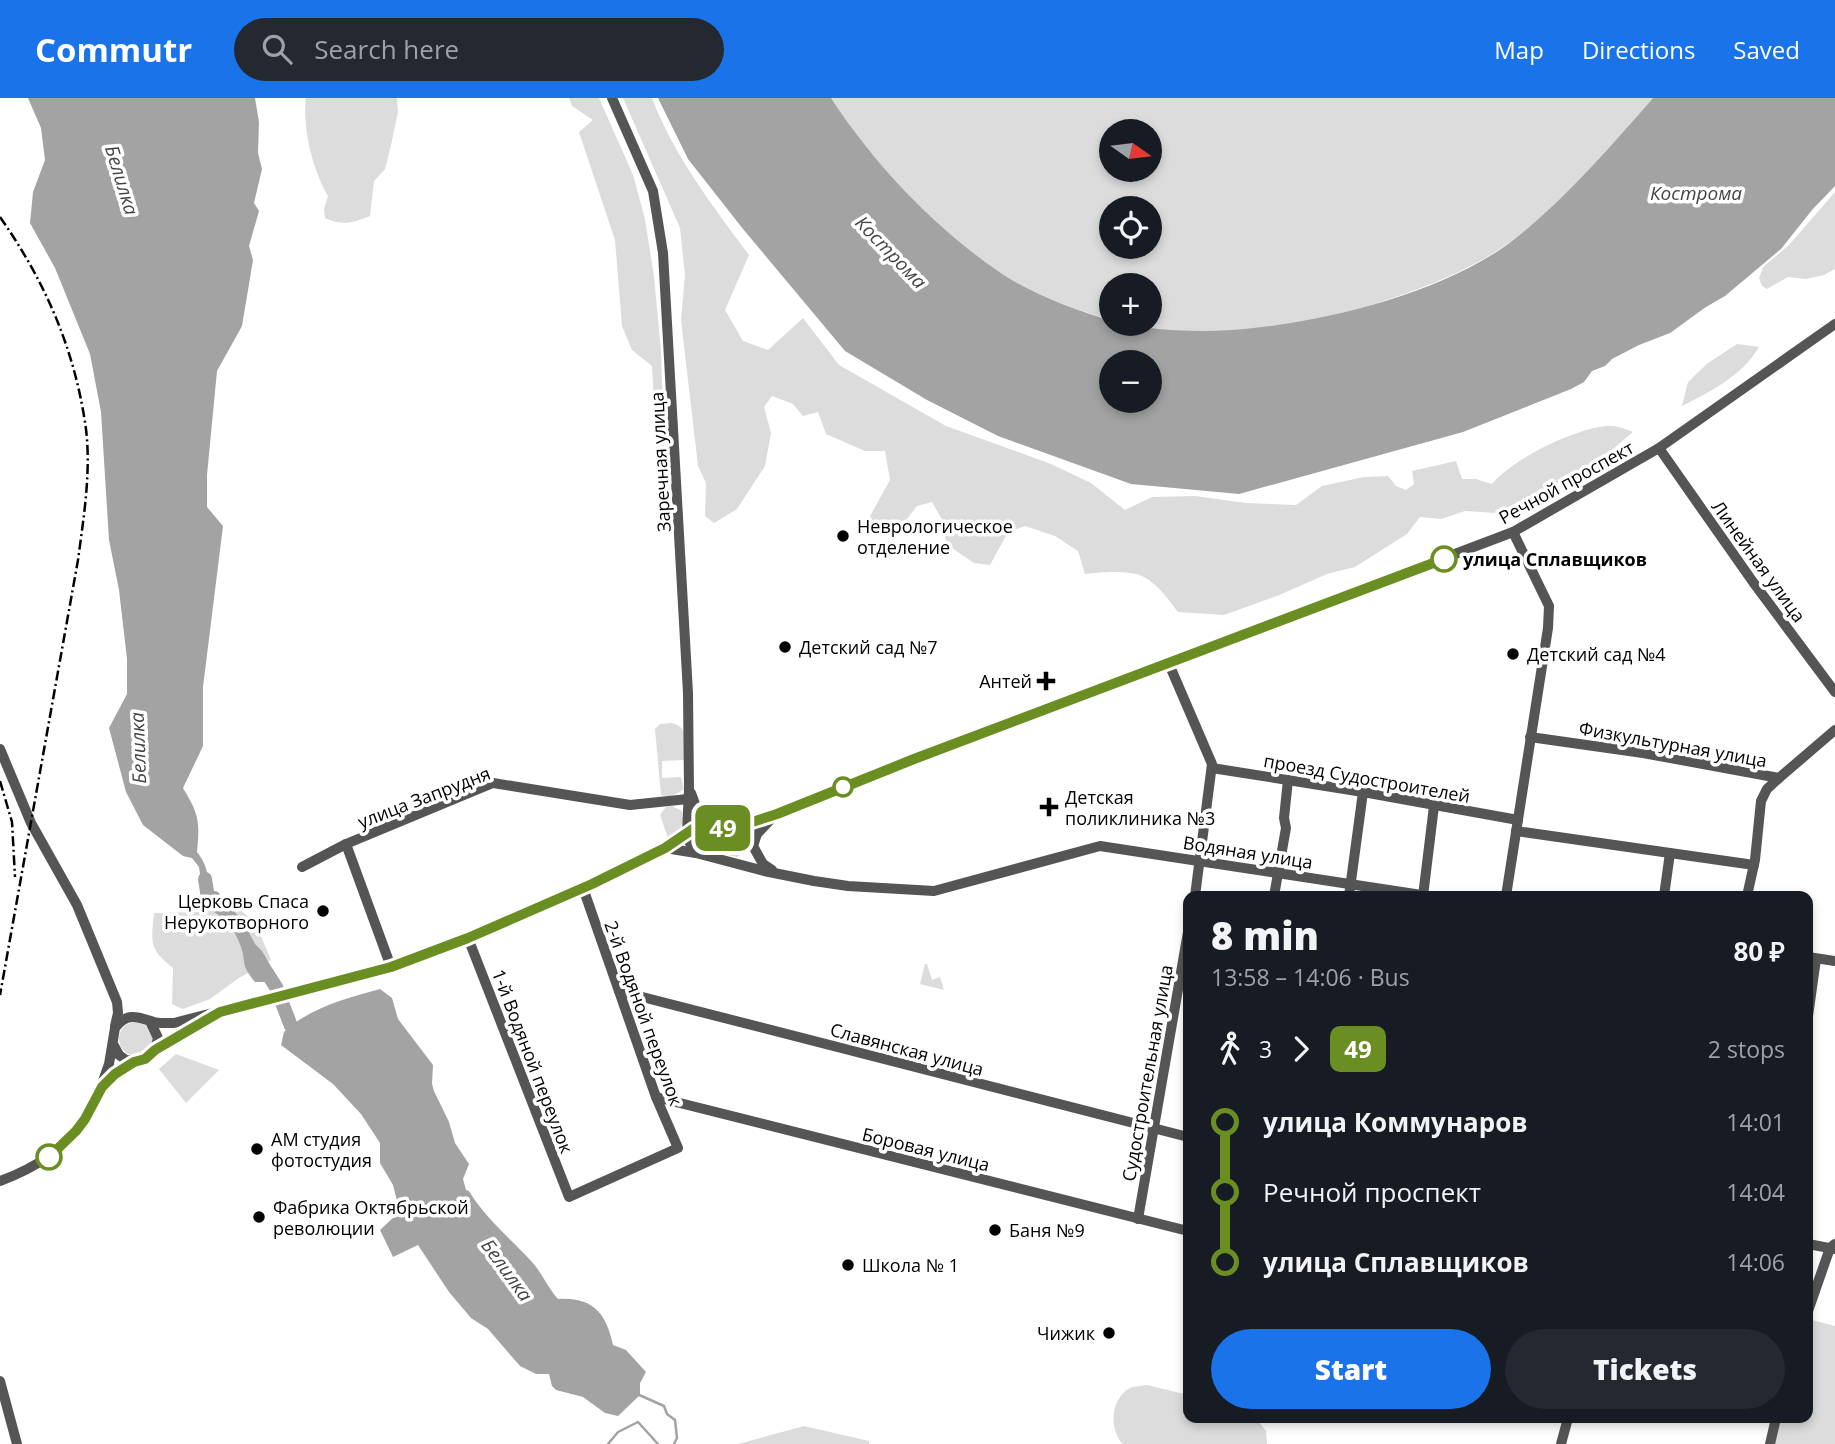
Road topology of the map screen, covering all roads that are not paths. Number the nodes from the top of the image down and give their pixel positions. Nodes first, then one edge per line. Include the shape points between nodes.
1 (612, 98) edge
2 (1835, 324) edge
3 (1659, 448) junction
4 (1513, 532) junction
5 (1170, 664) junction
6 (1835, 692) edge
7 (1835, 730) edge
8 (1531, 737) junction
9 (0, 749) edge
10 (1212, 768) junction
11 (1779, 778) junction
12 (1287, 780) junction
13 (1363, 792) junction
14 (689, 794) junction
15 (1434, 806) junction
16 (777, 814) junction
17 (710, 826) junction
18 (1517, 826) junction
19 (730, 829) junction
20 (687, 833) junction
21 (346, 844) junction
22 (753, 844) junction
23 (665, 848) junction
24 (696, 853) junction
25 (1670, 853) junction
26 (1201, 861) junction
27 (734, 863) junction
28 (1754, 865) junction
29 (302, 867) dead end
30 (776, 872) junction
31 (1278, 874) junction
32 (1351, 883) junction
33 (583, 888) junction
34 (1196, 891) edge
35 (1275, 891) edge
36 (1350, 891) edge
37 (1397, 891) edge
38 (1426, 891) edge
39 (1507, 891) edge
40 (1665, 891) edge
41 (1749, 891) edge
42 (468, 938) junction
43 (1813, 958) edge
44 (1183, 960) edge
45 (1835, 961) edge
46 (391, 967) junction
47 (619, 991) junction
48 (117, 1002) junction
49 (220, 1012) junction
50 (138, 1016) junction
51 (150, 1021) junction
52 (115, 1028) junction
53 (113, 1043) junction
54 (155, 1050) junction
55 (134, 1062) junction
56 (102, 1087) junction
57 (656, 1097) junction
58 (1153, 1129) junction
59 (1183, 1136) edge
60 (678, 1147) joint
61 (0, 1181) edge
62 (1138, 1219) junction
63 (1183, 1230) edge
64 (1813, 1245) edge
65 (1834, 1247) edge
66 (1813, 1299) edge
67 (0, 1381) edge
68 (1567, 1423) edge
69 (1775, 1423) edge
70 (17, 1444) edge
71 (1561, 1444) edge
72 (1770, 1444) edge

1 - 14 street, Заречная улица via 653,191 663,253 686,648
2 - 3 street, Речной проспект
3 - 4 street, Речной проспект
3 - 6 street, Линейная улица
4 - 5 street, Речной проспект
4 - 8 street via 1549,606
5 - 10 street
5 - 16 street, Речной проспект
7 - 11 street, Физкультурная улица
8 - 11 street, Физкультурная улица
8 - 18 street
9 - 48 street via 32,823 77,905
10 - 12 street, проезд Судостроителей
10 - 26 street
11 - 28 street via 1761,801
12 - 13 street, проезд Судостроителей
12 - 31 street via 1286,828
13 - 15 street, проезд Судостроителей
13 - 32 street
14 - 17 street
14 - 20 street, Заречная улица
14 - 21 street, улица Запрудня via 630,805 493,783
15 - 18 street, проезд Судостроителей
15 - 38 street
16 - 19 street, Речной проспект
16 - 22 street via 763,825
17 - 19 street
17 - 20 street
18 - 25 street, проезд Судостроителей
18 - 39 street
19 - 22 street
20 - 23 street
20 - 24 street
21 - 29 street, улица Запрудня
21 - 46 street
22 - 27 street via 745,858
22 - 30 street via 763,864
23 - 24 street, Водяная улица
23 - 33 street
24 - 27 street, Водяная улица
25 - 28 street, проезд Судостроителей
25 - 40 street
26 - 30 street, Водяная улица via 1100,846 934,891 848,886
26 - 31 street, Водяная улица
26 - 34 street
27 - 30 street, Водяная улица
28 - 41 street
31 - 32 street, Водяная улица
31 - 35 street
32 - 36 street
32 - 37 street, Водяная улица
33 - 42 street
33 - 47 street, 2-й Водяной переулок
42 - 46 street
42 - 60 street, 1-й Водяной переулок via 569,1197
43 - 45 street
44 - 58 street, Судостроительная улица
46 - 49 street
47 - 57 street, 2-й Водяной переулок
47 - 58 street, Славянская улица
48 - 50 street
48 - 52 street
49 - 51 street via 174,1023
49 - 54 street
50 - 51 street
50 - 52 street via 122,1019
51 - 54 street via 158,1038
52 - 53 street
53 - 55 street via 119,1055
53 - 56 street
54 - 55 street
55 - 56 street
56 - 61 street via 85,1119 60,1148 24,1173
57 - 60 street, 2-й Водяной переулок
57 - 62 street, Боровая улица
58 - 59 street, Славянская улица
58 - 62 street, Судостроительная улица
62 - 63 street, Боровая улица
64 - 65 street
65 - 66 street
67 - 70 street
68 - 71 street
69 - 72 street

